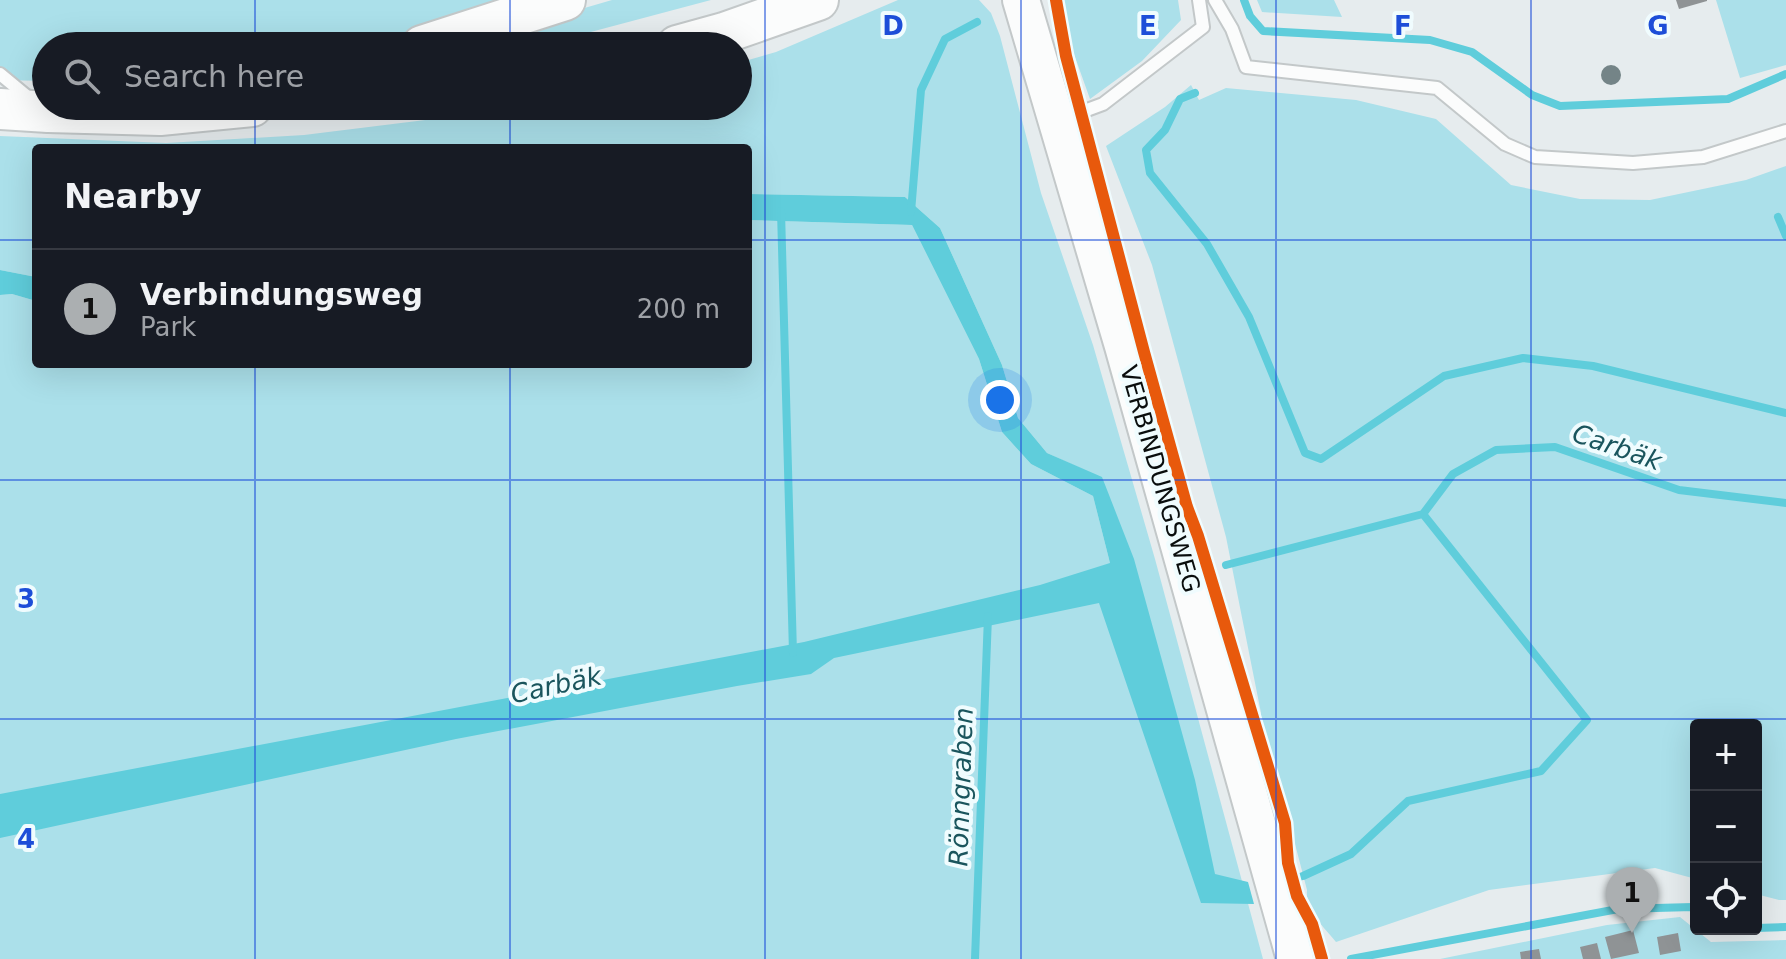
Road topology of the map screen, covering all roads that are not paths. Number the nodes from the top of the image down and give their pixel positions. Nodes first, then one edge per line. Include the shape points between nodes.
1 (565, 0) edge
2 (818, 0) edge
3 (1021, 0) edge
4 (1199, 0) edge
5 (1215, 0) edge
6 (466, 32) edge
7 (727, 32) edge
8 (0, 74) edge
9 (32, 99) edge
10 (0, 109) edge
11 (32, 111) edge
12 (1057, 121) junction
13 (1786, 131) edge
14 (1295, 959) edge

1 - 6 main road
2 - 7 main road
3 - 12 main road, VERBINDUNGSWEG
4 - 12 lane via 1203,27 1103,104
5 - 13 lane via 1246,67 1437,88 1505,144 1535,157 1633,163 1703,157
8 - 9 lane
10 - 11 main road
12 - 14 main road, VERBINDUNGSWEG

